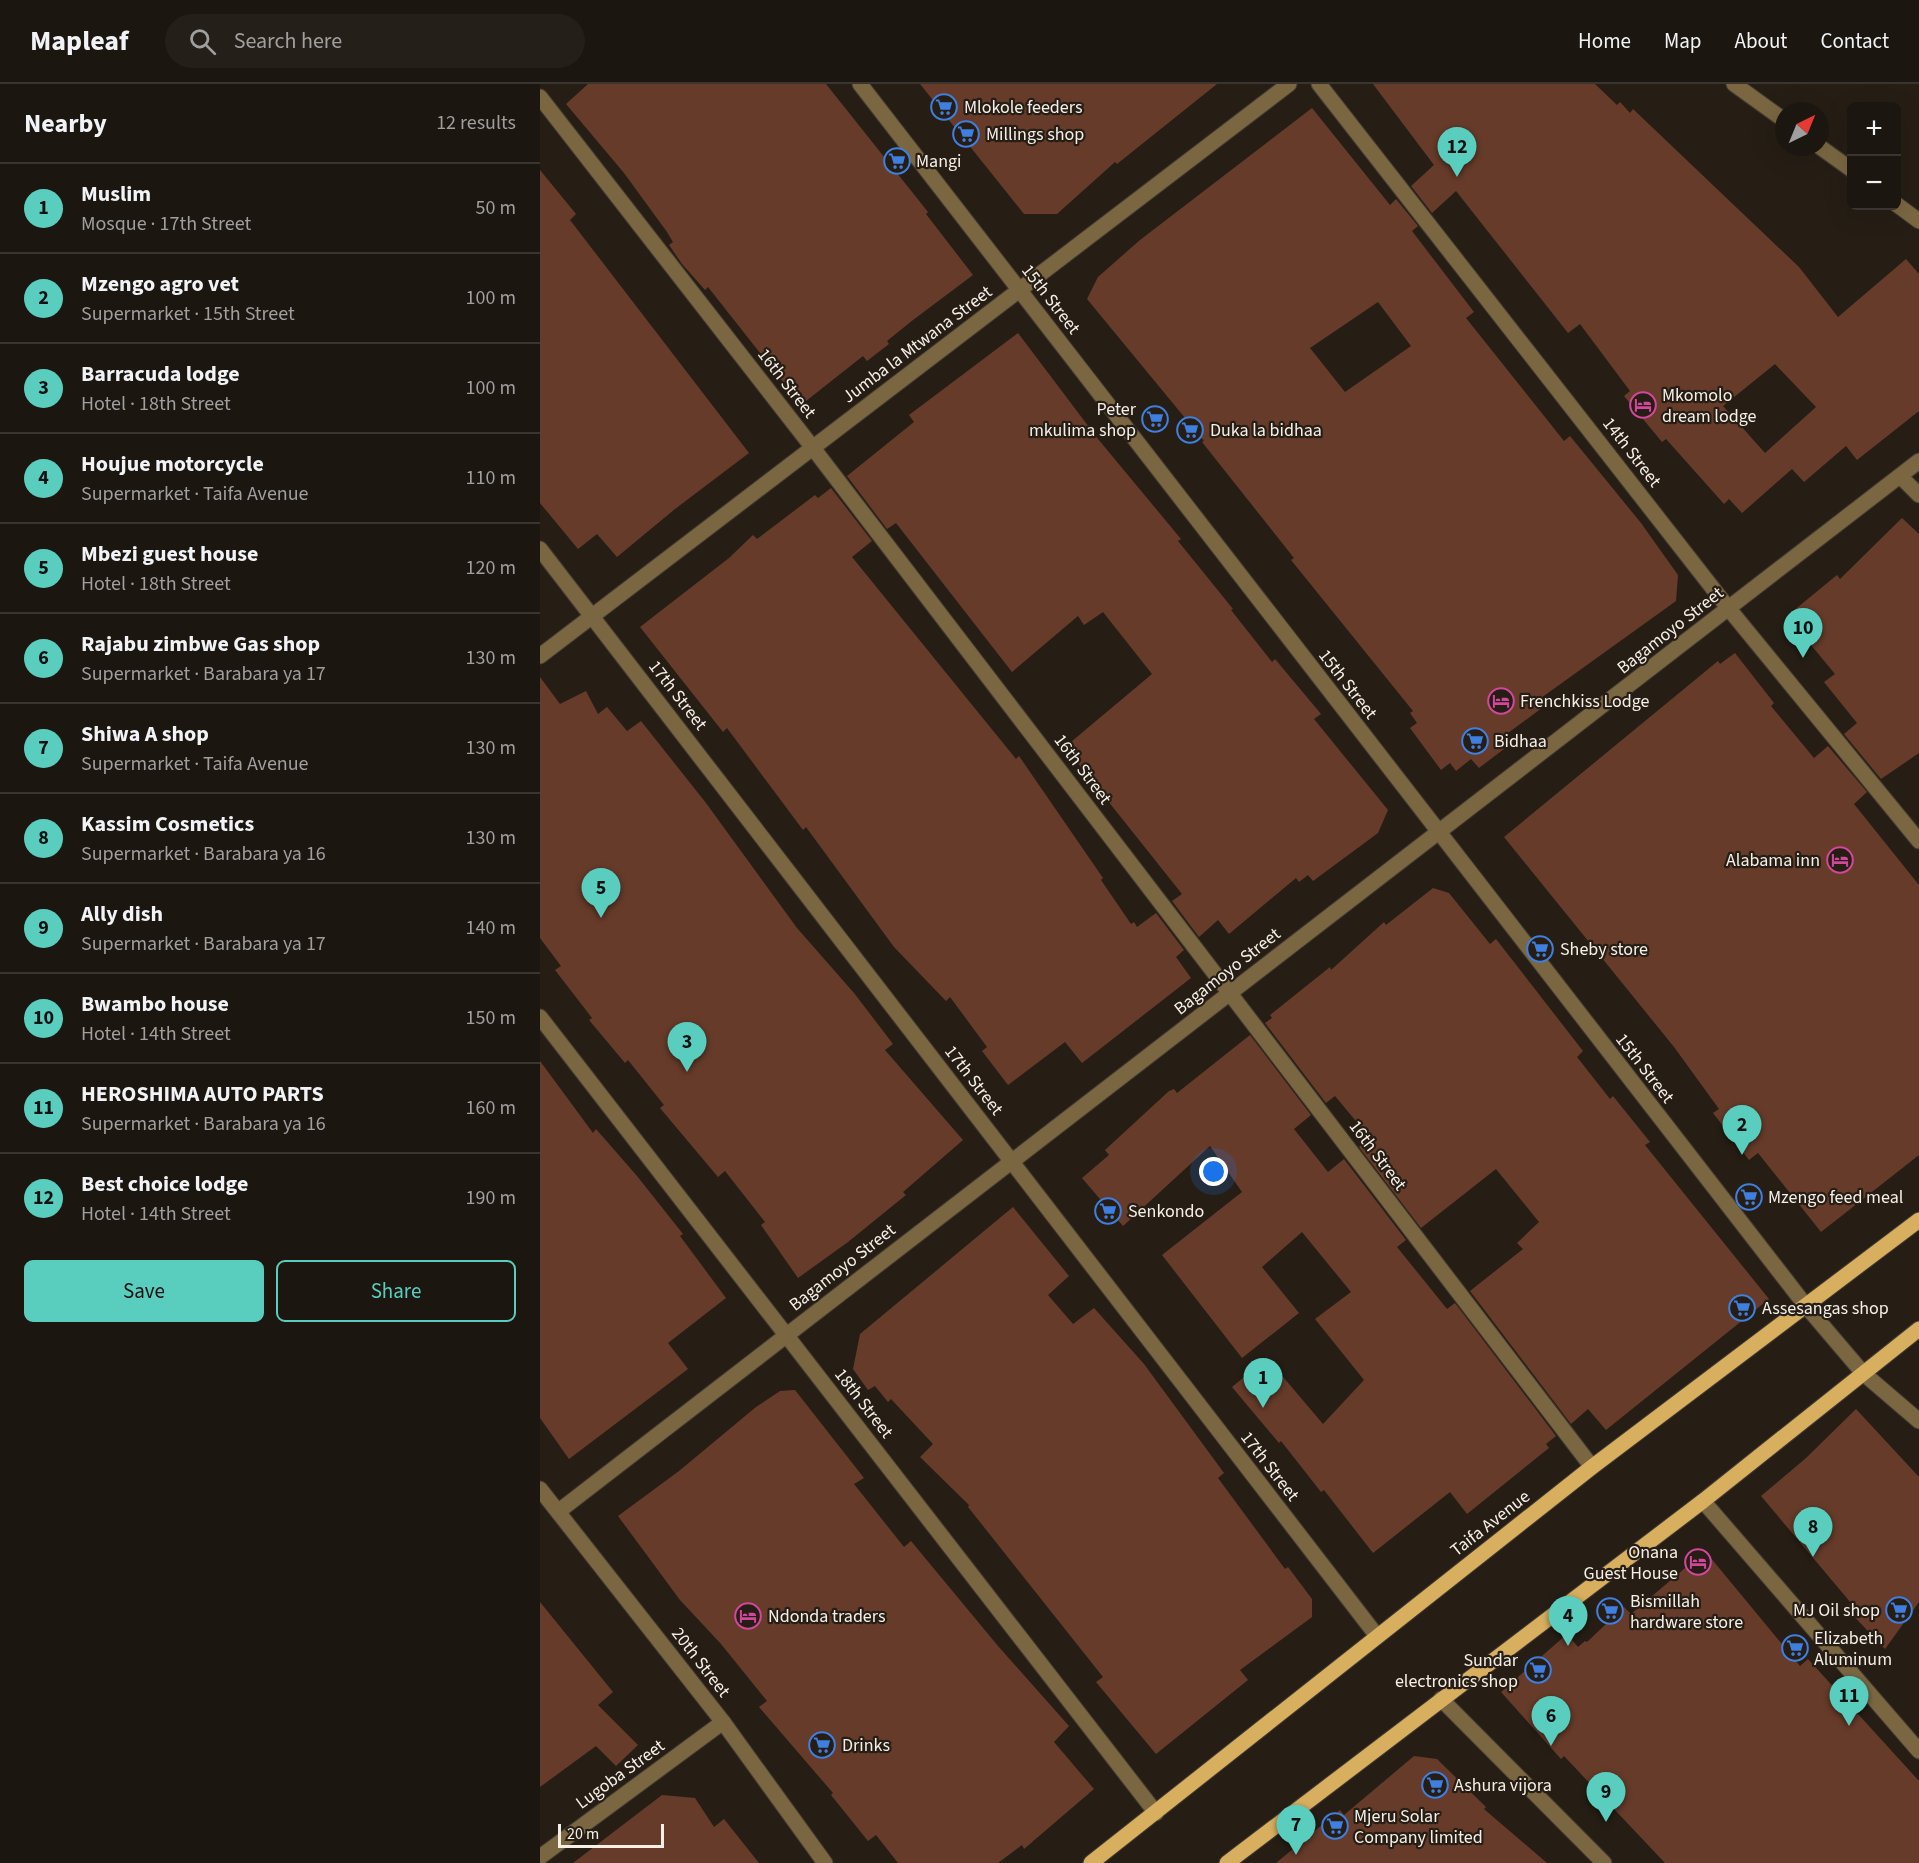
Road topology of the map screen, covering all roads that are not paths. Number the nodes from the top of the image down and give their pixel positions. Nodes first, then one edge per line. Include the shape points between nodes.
1 (860, 84) edge
2 (1289, 84) edge
3 (1319, 84) edge
4 (1734, 84) edge
5 (540, 97) edge
6 (1775, 114) edge
7 (1829, 154) edge
8 (1847, 167) edge
9 (1901, 207) edge
10 (1919, 220) edge
11 (1019, 290) junction
12 (813, 448) junction
13 (1919, 461) edge
14 (1901, 477) junction
15 (1919, 495) edge
16 (540, 549) edge
17 (1729, 609) junction
18 (592, 616) junction
19 (540, 656) edge
20 (1438, 834) junction
21 (1919, 841) edge
22 (1230, 993) junction
23 (540, 1017) edge
24 (1012, 1162) junction
25 (1919, 1220) edge
26 (1806, 1306) junction
27 (1919, 1329) edge
28 (787, 1335) junction
29 (1863, 1372) junction
30 (1919, 1421) edge
31 (1592, 1467) junction
32 (540, 1489) edge
33 (1703, 1501) junction
34 (559, 1511) junction
35 (1377, 1636) junction
36 (1441, 1699) junction
37 (723, 1722) junction
38 (1919, 1751) edge
39 (1156, 1813) junction
40 (540, 1857) edge
41 (825, 1863) edge
42 (1091, 1863) edge
43 (1227, 1863) edge
44 (1604, 1863) edge

1 - 11 street, 15th Street
2 - 11 street, Jumba la Mtwana Street
3 - 17 street, 14th Street
4 - 6 street
5 - 12 street, 16th Street
7 - 8 street
9 - 10 street
11 - 12 street, Jumba la Mtwana Street
11 - 20 street, 15th Street
12 - 18 street, Jumba la Mtwana Street
12 - 22 street, 16th Street
13 - 14 street, Bagamoyo Street
14 - 15 street
14 - 17 street, Bagamoyo Street
16 - 18 street, 17th Street
17 - 20 street, Bagamoyo Street
17 - 21 street, 14th Street
18 - 19 street, Jumba la Mtwana Street
18 - 24 street, 17th Street
20 - 22 street, Bagamoyo Street
20 - 26 street, 15th Street
22 - 24 street, Bagamoyo Street
22 - 31 street, 16th Street
23 - 28 street, 18th Street
24 - 28 street, Bagamoyo Street
24 - 35 street, 17th Street
25 - 26 main road, Taifa Avenue
26 - 29 street, 15th Street
26 - 31 main road, Taifa Avenue
27 - 29 main road
28 - 34 street, Bagamoyo Street
28 - 39 street, 18th Street
29 - 30 street, 15th Street
29 - 33 main road
31 - 35 main road, Taifa Avenue
32 - 34 street, 20th Street
33 - 36 main road
33 - 38 street
34 - 37 street, 20th Street
35 - 39 main road, Taifa Avenue
36 - 43 main road
36 - 44 street
37 - 40 street, Lugoba Street
37 - 41 street, 20th Street
39 - 42 main road, Taifa Avenue

